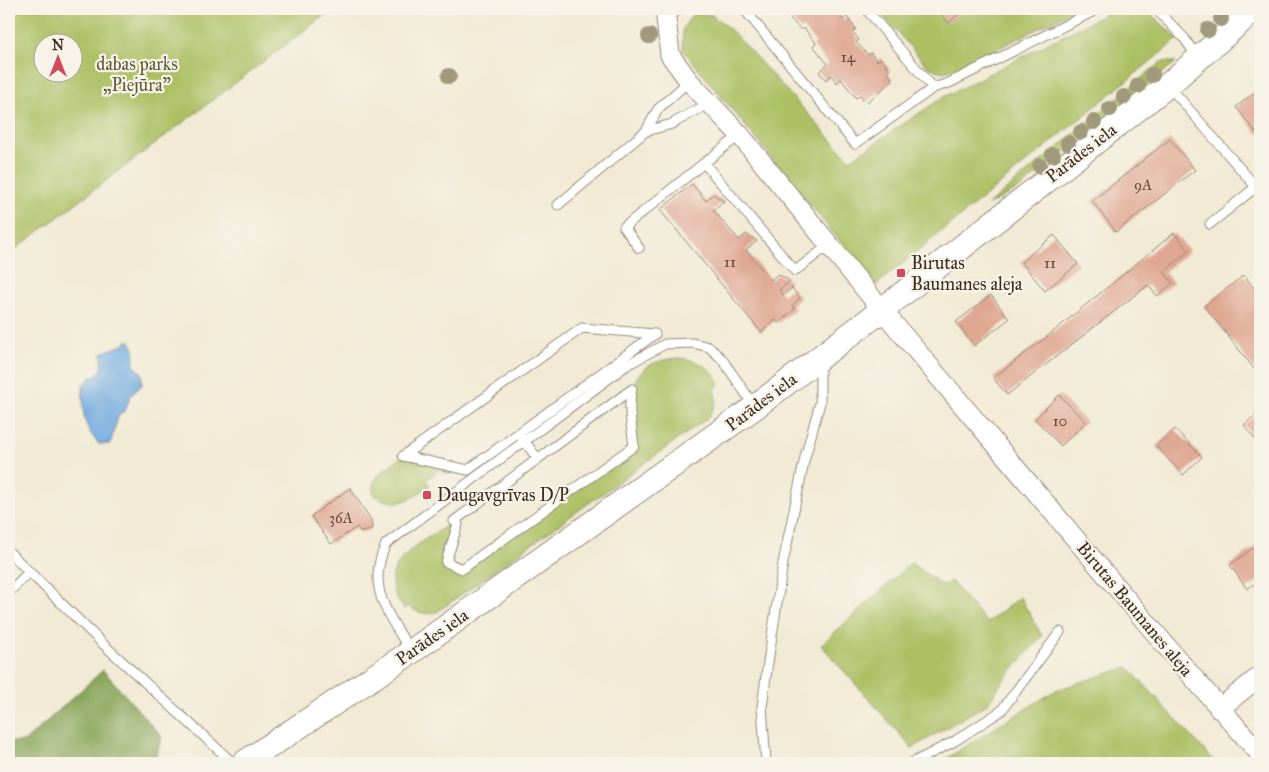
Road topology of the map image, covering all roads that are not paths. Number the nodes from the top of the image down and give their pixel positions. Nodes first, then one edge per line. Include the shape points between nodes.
1 (744, 9) edge
2 (866, 9) edge
3 (1098, 9) edge
4 (1156, 9) edge
5 (1254, 9) edge
6 (671, 11) edge
7 (1198, 58) junction
8 (689, 81) junction
9 (1168, 85) junction
10 (933, 88) junction
11 (709, 103) junction
12 (646, 131) junction
13 (740, 135) junction
14 (704, 163) junction
15 (558, 204) dead end
16 (1210, 224) dead end
17 (829, 245) junction
18 (639, 248) dead end
19 (882, 310) junction
20 (820, 358) junction
21 (755, 407) junction
22 (522, 437) junction
23 (538, 459) junction
24 (9, 552) edge
25 (29, 572) junction
26 (9, 592) edge
27 (1060, 632) dead end
28 (411, 652) junction
29 (1260, 676) edge
30 (1220, 709) junction
31 (1260, 754) edge
32 (233, 763) edge
33 (244, 763) edge
34 (766, 763) edge
35 (912, 763) edge

1 - 10 lane via 855,144
2 - 10 lane
3 - 10 lane
4 - 7 lane
5 - 7 street, Parādes iela
6 - 8 street, Birutas Baumanes aleja via 670,55
7 - 9 street, Parādes iela
8 - 11 street, Birutas Baumanes aleja
8 - 12 lane via 658,109
9 - 16 lane via 1256,187
9 - 19 street, Parādes iela
11 - 12 lane via 672,124
11 - 13 street, Birutas Baumanes aleja
12 - 15 lane
13 - 14 lane
13 - 17 street, Birutas Baumanes aleja
14 - 17 lane via 795,271
14 - 18 lane via 624,228
17 - 19 street, Birutas Baumanes aleja
19 - 20 street, Parādes iela
19 - 30 street, Birutas Baumanes aleja
20 - 21 street, Parādes iela
20 - 34 lane via 820,403 783,562 763,698
21 - 22 lane via 722,359 709,347 693,343 665,344 627,365
21 - 28 street, Parādes iela
22 - 22 lane via 468,470 403,456 582,328 655,334
22 - 23 lane
22 - 28 lane via 386,544 379,559 380,593 384,606
23 - 23 lane via 632,389 630,412 634,446 462,569 446,562 458,524 454,521
24 - 25 lane
25 - 26 lane
25 - 32 lane
27 - 35 lane via 1001,711 955,741
28 - 33 street, Parādes iela
29 - 30 street
30 - 31 street, Birutas Baumanes aleja

